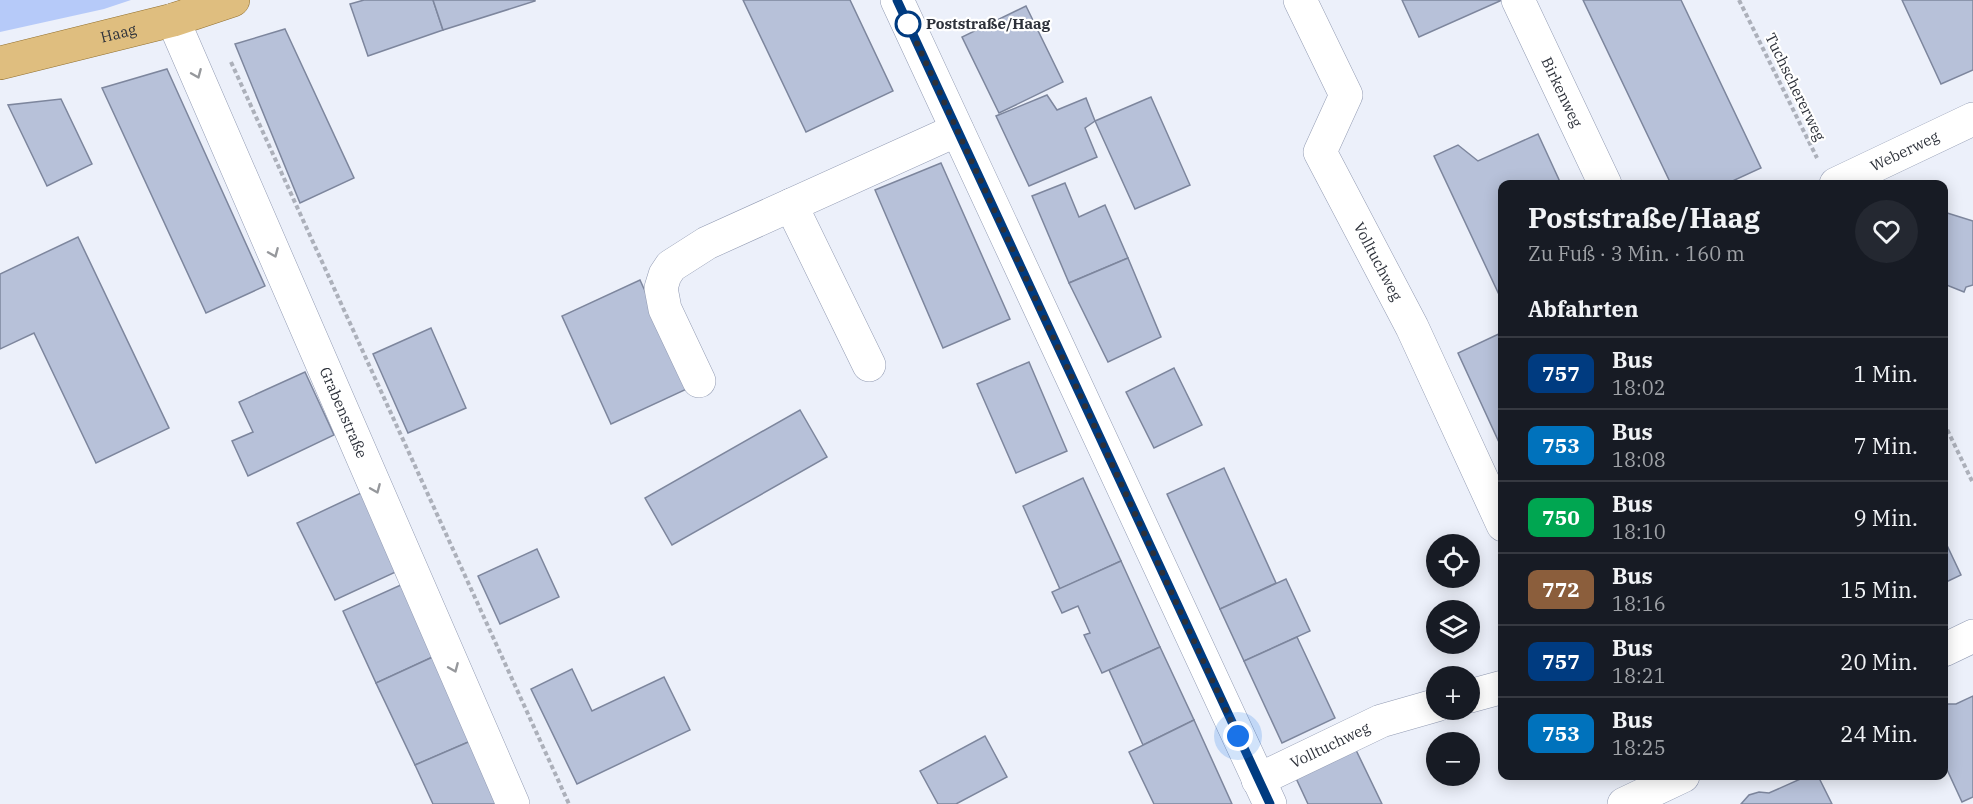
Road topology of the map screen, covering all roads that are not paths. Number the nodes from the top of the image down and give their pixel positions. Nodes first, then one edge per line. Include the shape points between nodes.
1 (233, 0) edge
2 (897, 0) edge
3 (1300, 0) edge
4 (1518, 0) edge
5 (173, 20) junction
6 (0, 63) edge
7 (1973, 119) edge
8 (957, 130) junction
9 (1828, 174) edge
10 (1603, 180) edge
11 (791, 205) junction
12 (869, 365) dead end
13 (699, 381) dead end
14 (1498, 514) edge
15 (1973, 636) edge
16 (1948, 648) edge
17 (1498, 688) edge
18 (1480, 693) edge
19 (1426, 708) edge
20 (1679, 787) edge
21 (1264, 792) edge
22 (1624, 793) edge
23 (513, 804) edge

1 - 5 main road, Haag
2 - 8 street
3 - 14 street, Volltuchweg via 1346,95 1320,152 1412,327
4 - 10 street, Birkenweg
5 - 6 main road, Haag
5 -> 23 street, Grabenstraße
7 - 9 street, Weberweg
8 - 11 street
8 - 21 street
11 - 12 street
11 - 13 street via 707,243 671,266 665,275 661,288 664,309
15 - 16 street
17 - 18 street
19 - 21 street, Volltuchweg via 1381,721
20 - 22 street

